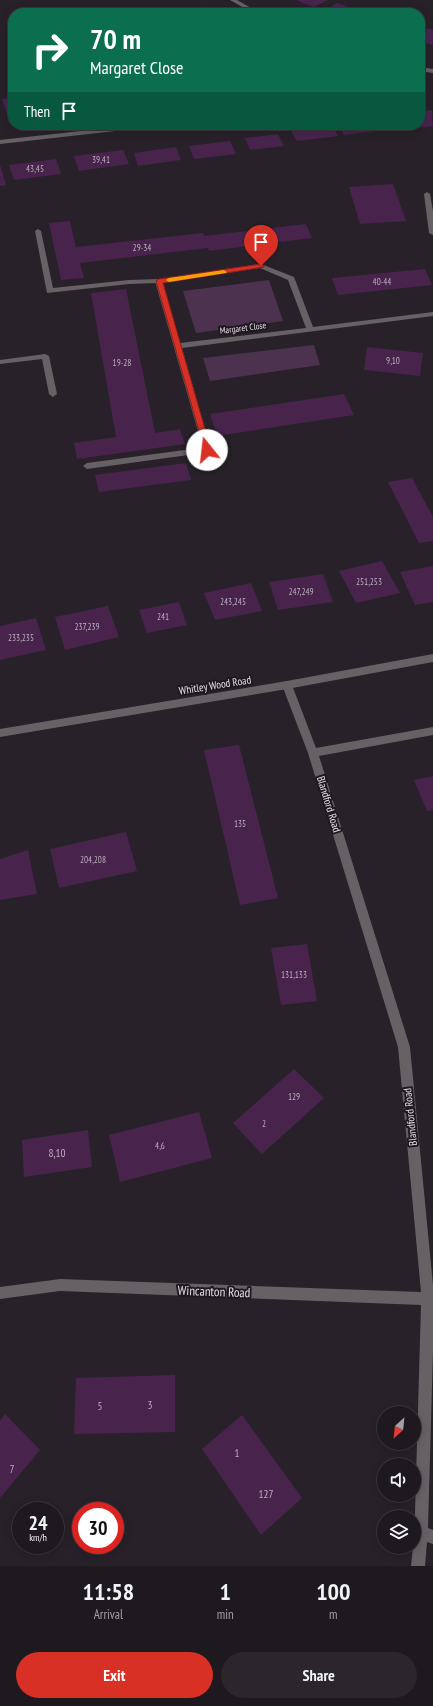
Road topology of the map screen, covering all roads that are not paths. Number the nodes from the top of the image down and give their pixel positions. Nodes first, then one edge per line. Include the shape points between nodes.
1 (233, 0) edge
2 (248, 8) edge
3 (107, 130) edge
4 (0, 142) edge
5 (428, 194) dead end
6 (38, 231) dead end
7 (433, 233) edge
8 (159, 281) junction
9 (433, 314) edge
10 (310, 330) junction
11 (177, 346) junction
12 (0, 362) edge
13 (53, 394) dead end
14 (87, 466) dead end
15 (433, 658) edge
16 (287, 685) junction
17 (433, 731) edge
18 (0, 733) edge
19 (313, 753) junction
20 (0, 1293) edge
21 (428, 1299) junction
22 (427, 1535) edge
23 (418, 1566) edge

1 - 2 street
3 - 4 street
5 - 7 street
6 - 8 street via 50,290
8 - 10 street via 261,266 291,279
8 - 11 street
9 - 10 street, Margaret Close
10 - 11 street, Margaret Close
11 - 14 street via 207,450
12 - 13 street via 45,356
15 - 16 street, Whitley Wood Road
16 - 18 street, Whitley Wood Road
16 - 19 street, Blandford Road
17 - 19 street
19 - 21 street, Blandford Road via 404,1047
20 - 21 street, Wincanton Road via 60,1285
21 - 22 street, Blandford Road
22 - 23 street, Blandford Road

